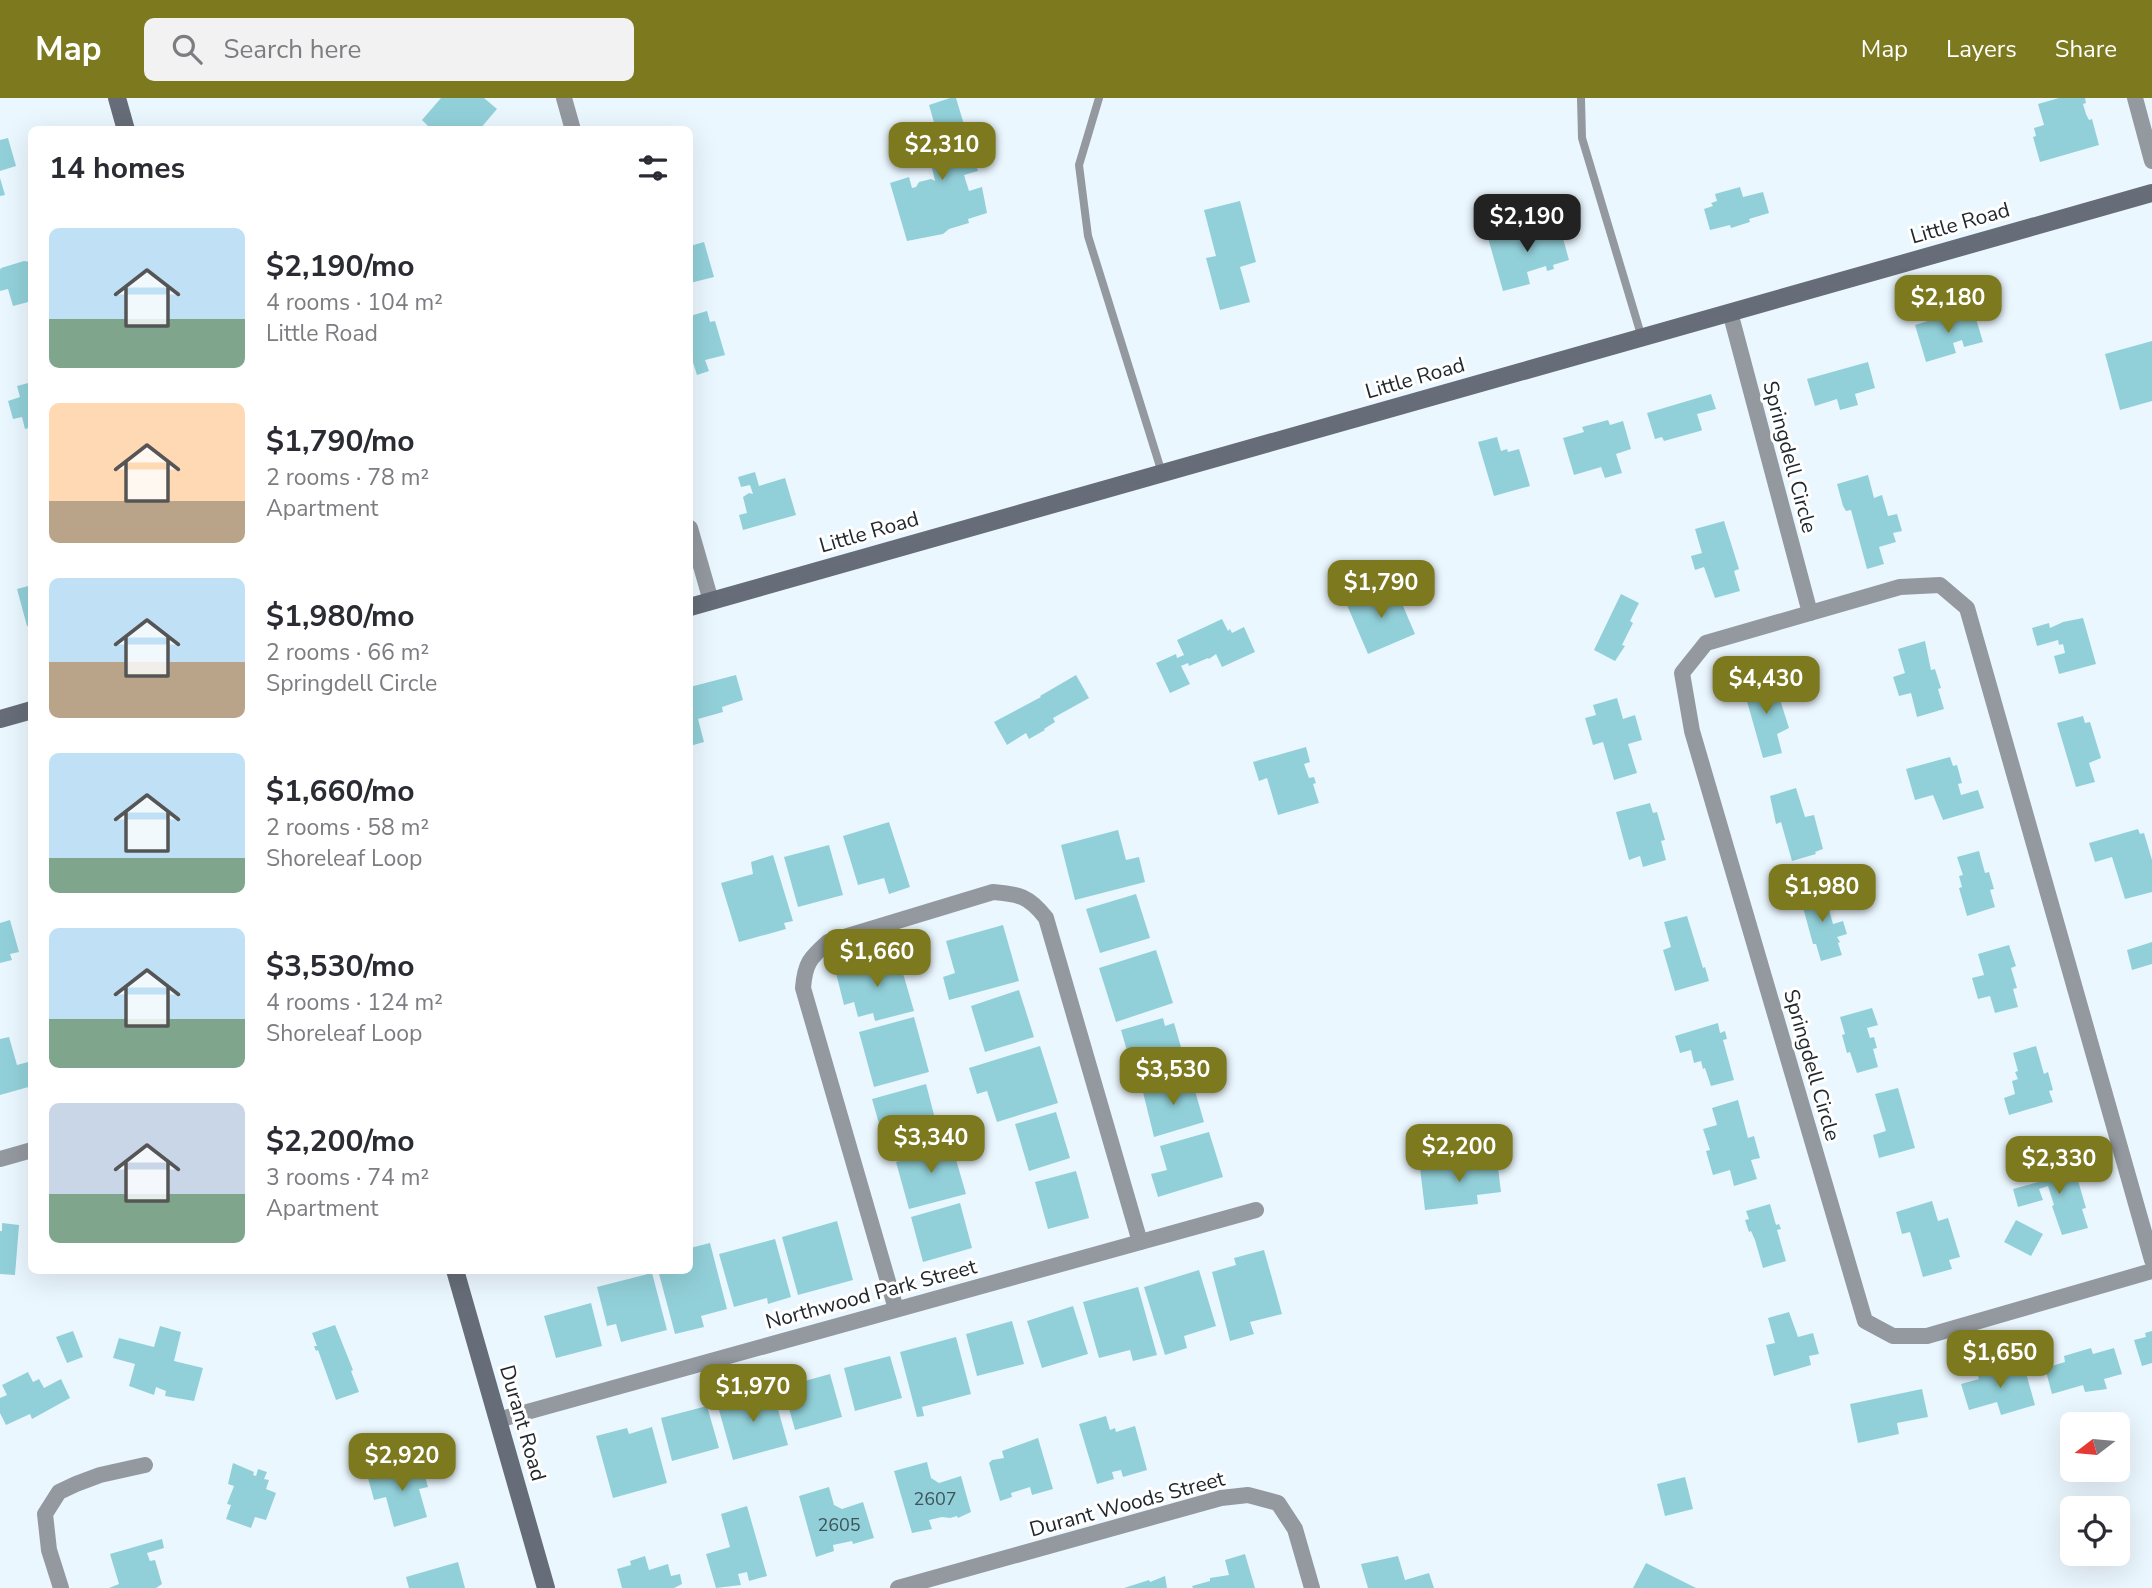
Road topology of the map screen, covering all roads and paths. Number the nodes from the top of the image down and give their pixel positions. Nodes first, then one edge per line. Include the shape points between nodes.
1 (117, 98) edge
2 (564, 98) edge
3 (1099, 98) edge
4 (1581, 98) edge
5 (2135, 98) edge
6 (125, 126) edge
7 (572, 126) edge
8 (2152, 161) edge
9 (2152, 192) edge
10 (1730, 313) junction
11 (1642, 338) junction
12 (1162, 473) junction
13 (693, 538) edge
14 (711, 601) junction
15 (693, 606) edge
16 (1810, 613) junction
17 (28, 711) edge
18 (0, 719) edge
19 (28, 1151) edge
20 (0, 1159) edge
21 (1256, 1210) dead end
22 (1140, 1242) junction
23 (2152, 1260) edge
24 (2152, 1271) edge
25 (456, 1274) edge
26 (896, 1309) junction
27 (498, 1420) junction
28 (145, 1465) dead end
29 (61, 1588) edge
30 (546, 1588) edge
31 (898, 1588) edge
32 (1312, 1588) edge

1 - 6 street
2 - 7 street
3 - 12 lane via 1079,165 1088,236
4 - 11 lane via 1581,138
5 - 8 street
9 - 10 street, Little Road
10 - 11 street, Little Road
10 - 16 street, Springdell Circle
11 - 12 street, Little Road
12 - 14 street, Little Road
13 - 14 street
14 - 15 street, Little Road
16 - 23 street, Springdell Circle via 1900,587 1940,585 1967,608
16 - 24 street, Springdell Circle via 1706,643 1682,673 1692,732 1865,1321 1893,1336 1927,1336
17 - 18 street
19 - 20 street
21 - 22 street, Northwood Park Street
22 - 26 street, Northwood Park Street
22 - 26 street via 1046,918 1033,901 993,892 828,942 810,958 804,971 803,988
25 - 27 street, Durant Road
26 - 27 street, Northwood Park Street
27 - 30 street, Durant Road
28 - 29 street via 100,1475 59,1492 45,1514
31 - 32 street, Durant Woods Street via 1222,1498 1248,1495 1278,1503 1296,1529

